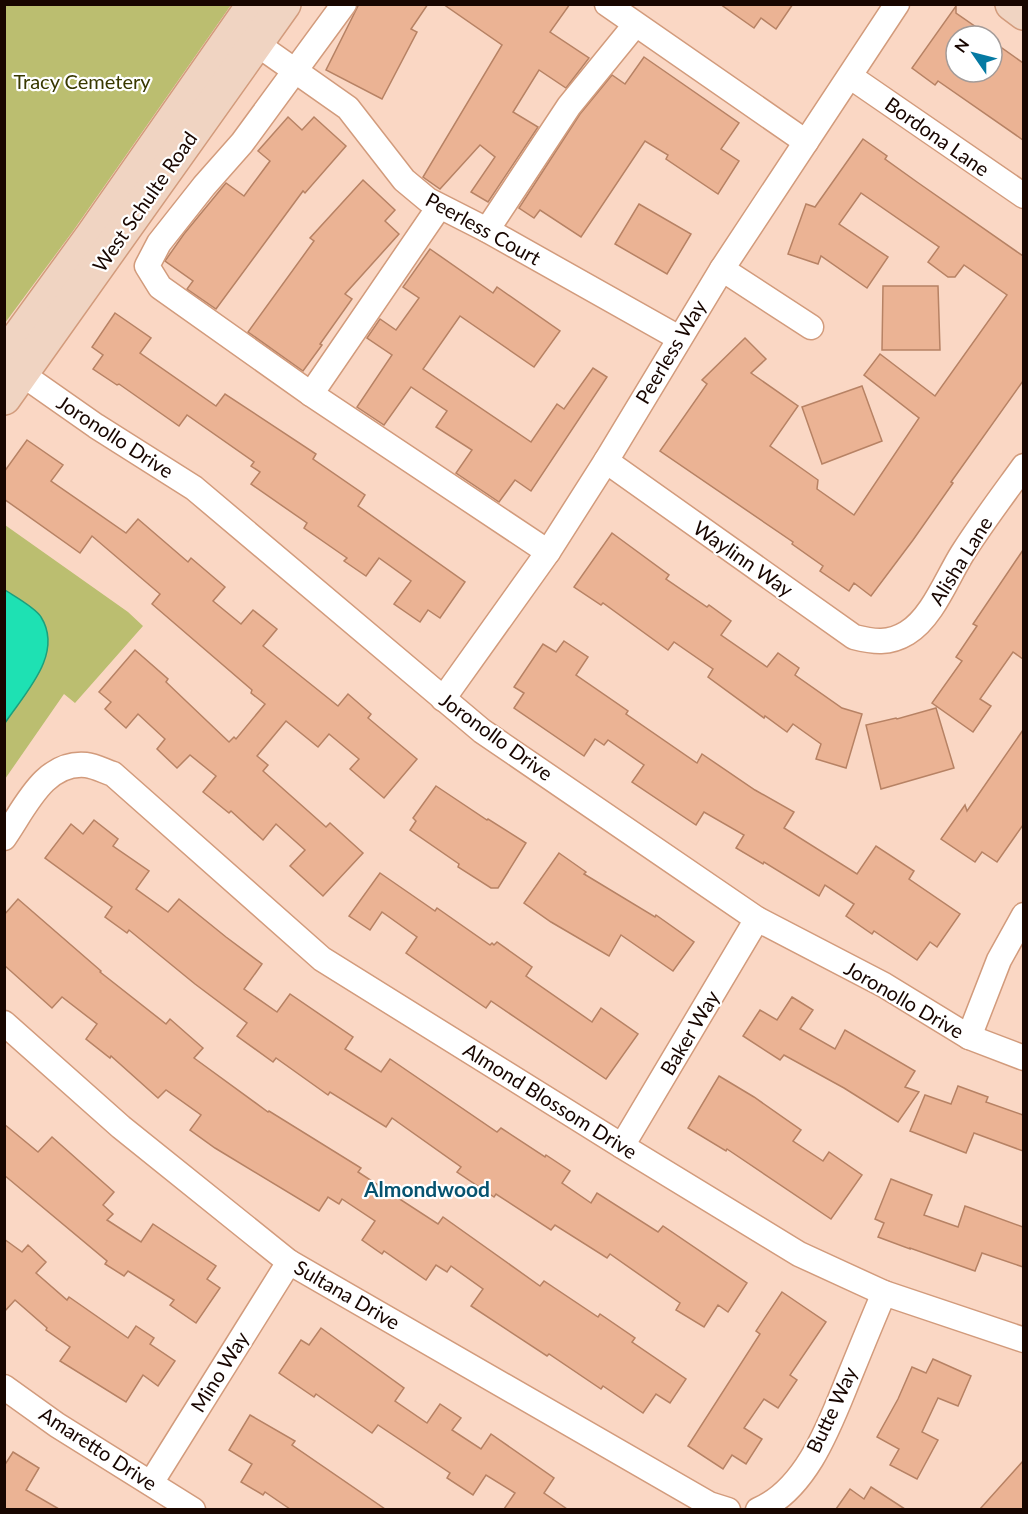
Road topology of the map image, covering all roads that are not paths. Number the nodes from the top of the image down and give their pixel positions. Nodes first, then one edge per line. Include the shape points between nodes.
1 (254, 4) edge
2 (284, 4) edge
3 (344, 4) edge
4 (607, 4) edge
5 (897, 4) edge
6 (1012, 4) edge
7 (1023, 13) edge
8 (635, 25) junction
9 (256, 44) junction
10 (295, 69) junction
11 (851, 77) junction
12 (806, 142) junction
13 (1023, 196) edge
14 (439, 207) junction
15 (487, 230) junction
16 (722, 269) junction
17 (811, 327) dead end
18 (680, 338) junction
19 (9, 373) edge
20 (311, 394) junction
21 (606, 461) junction
22 (1023, 466) edge
23 (548, 552) junction
24 (886, 642) joint
25 (443, 699) junction
26 (4, 838) edge
27 (1023, 915) edge
28 (757, 919) junction
29 (4, 1023) edge
30 (969, 1037) junction
31 (1023, 1058) edge
32 (622, 1146) junction
33 (289, 1262) junction
34 (884, 1293) junction
35 (1023, 1340) edge
36 (4, 1387) edge
37 (150, 1483) junction
38 (193, 1509) edge
39 (728, 1509) edge
40 (758, 1509) edge

1 - 19 main road, West Schulte Road via 134,176
2 - 9 main road, West Schulte Road
3 - 10 street
4 - 8 street
5 - 11 street, Peerless Way
6 - 7 main road
8 - 12 street
8 - 15 street via 569,106
9 - 10 street, Peerless Court
9 - 19 main road, West Schulte Road
10 - 14 street, Peerless Court via 348,108 404,180
10 - 20 street via 242,144 159,243 147,266 160,287
11 - 12 street, Peerless Way
11 - 13 street, Bordona Lane
12 - 16 street, Peerless Way
14 - 15 street, Peerless Court
14 - 20 street
15 - 18 street, Peerless Court
16 - 17 street
16 - 18 street, Peerless Way
18 - 21 street, Peerless Way
19 - 25 street, Joronollo Drive via 194,488
20 - 23 street
21 - 23 street, Peerless Way
21 - 24 street, Waylinn Way via 854,637
22 - 24 street, Alisha Lane via 962,554 926,616 908,633
23 - 25 street, Peerless Way
25 - 28 street, Joronollo Drive via 482,731
26 - 32 street, Almond Blossom Drive via 45,778 65,766 87,765 112,774 322,959
27 - 30 street via 999,960
28 - 30 street, Joronollo Drive via 884,986
28 - 32 street, Baker Way
29 - 33 street, Sultana Drive via 121,1127
30 - 31 street, Joronollo Drive
32 - 34 street, Almond Blossom Drive via 800,1254
33 - 37 street, Mino Way
33 - 39 street, Sultana Drive via 709,1504
34 - 35 street, Almond Blossom Drive
34 - 40 street, Butte Way via 825,1436 792,1485
36 - 37 street, Amaretto Drive
37 - 38 street, Amaretto Drive

